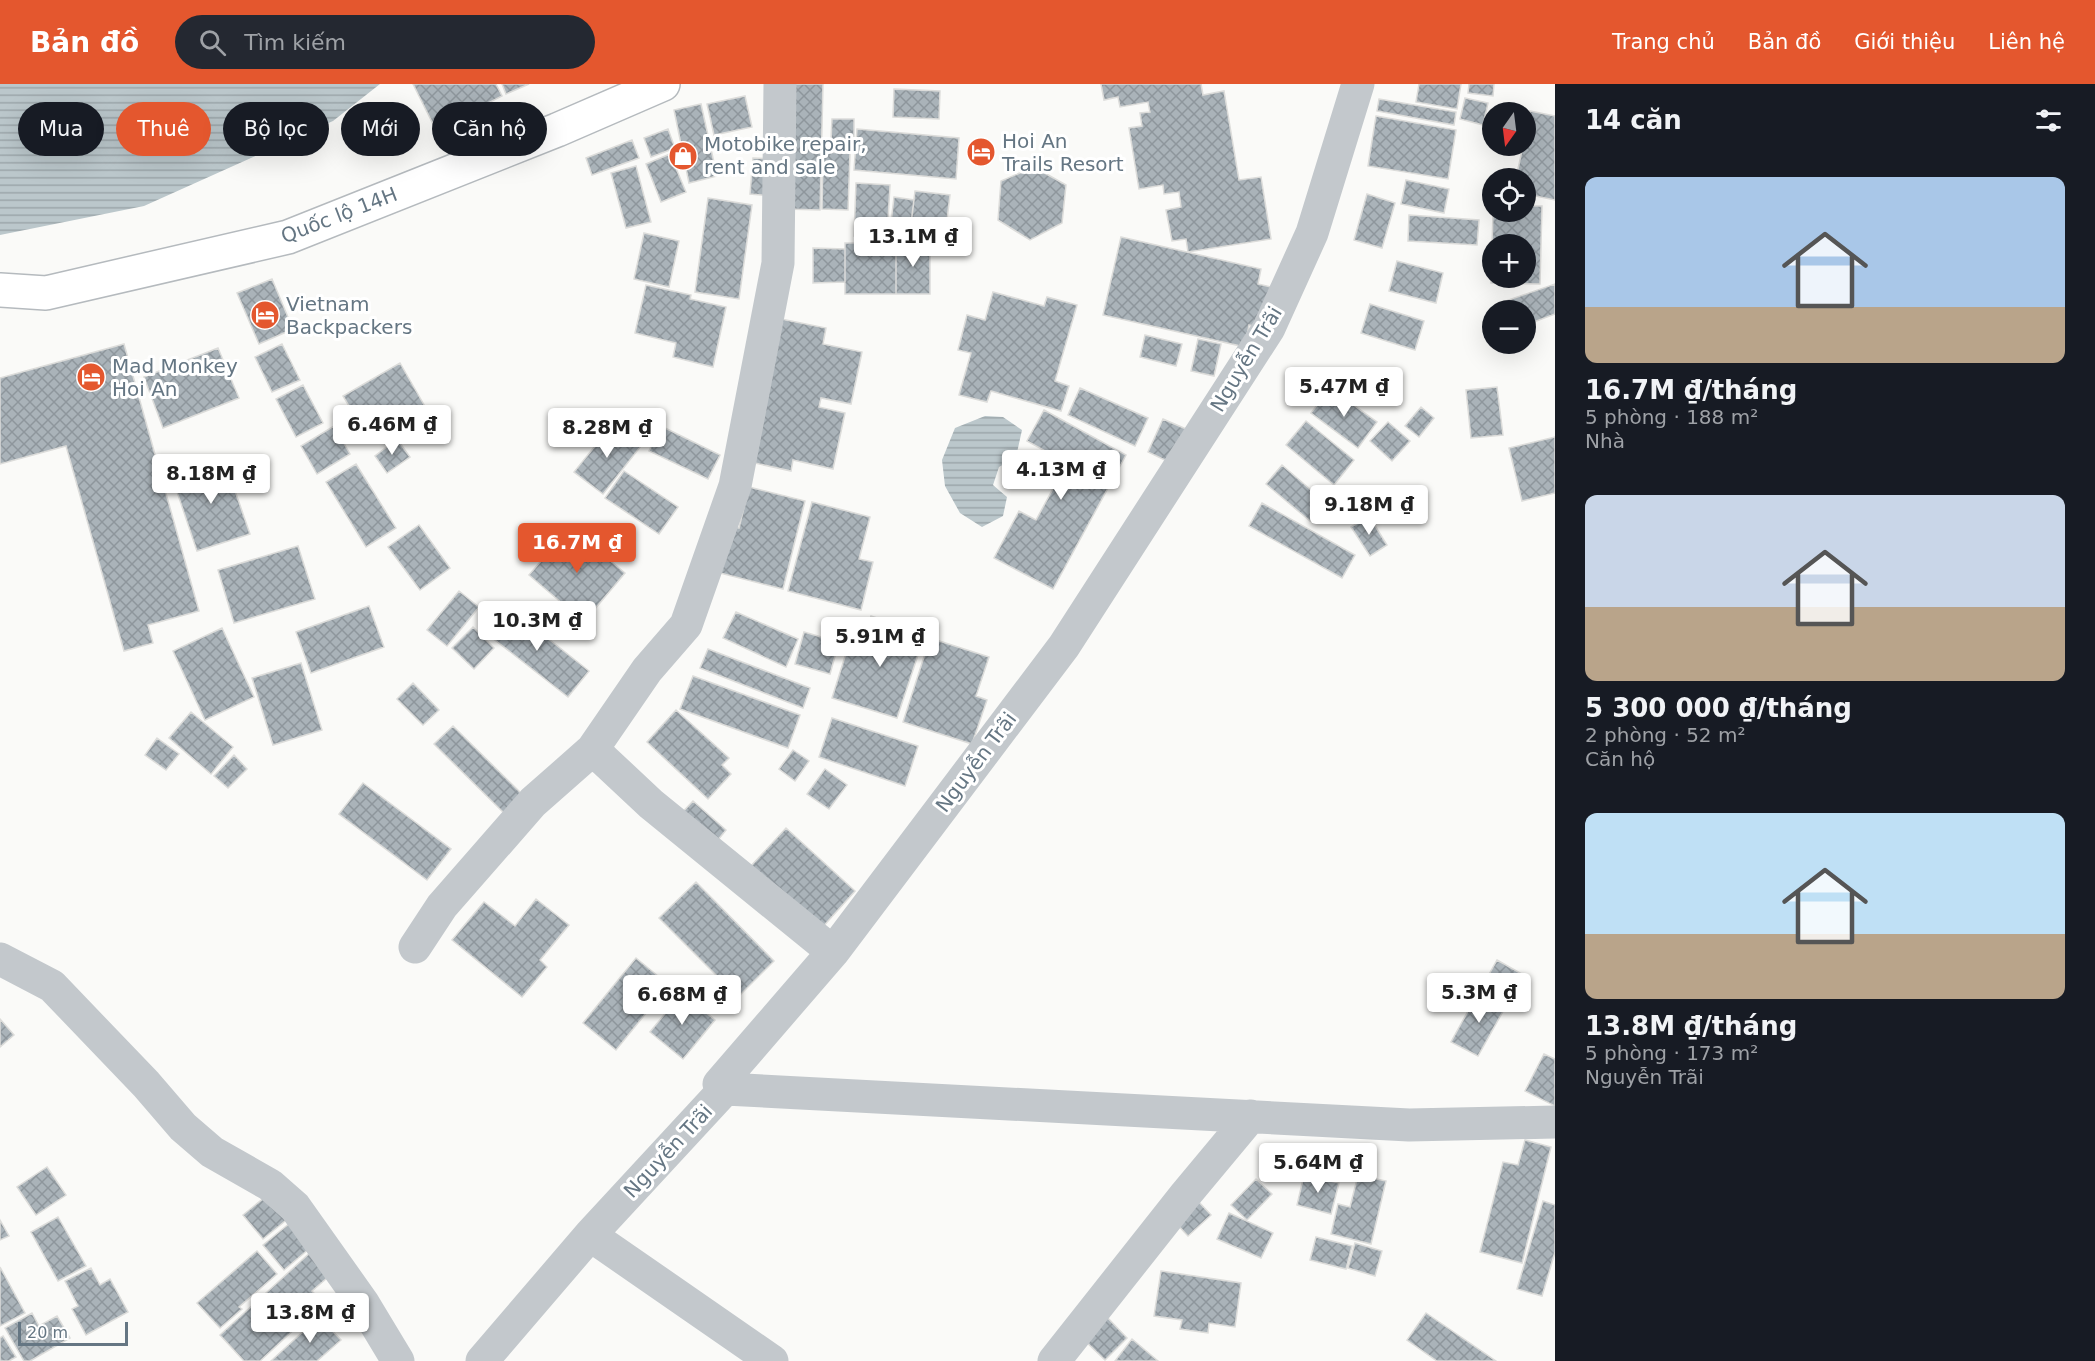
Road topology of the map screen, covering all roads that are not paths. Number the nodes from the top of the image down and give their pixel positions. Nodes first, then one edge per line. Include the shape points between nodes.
1 (663, 84) edge
2 (780, 84) edge
3 (1359, 84) edge
4 (0, 290) edge
5 (592, 750) junction
6 (415, 947) dead end
7 (833, 951) junction
8 (0, 959) edge
9 (725, 1089) junction
10 (1251, 1116) junction
11 (1555, 1122) edge
12 (590, 1235) junction
13 (398, 1361) edge
14 (482, 1361) edge
15 (772, 1361) edge
16 (1053, 1361) edge

1 - 4 main road, Quốc lộ 14H via 288,237 46,293
2 - 5 street via 778,263 735,486 686,625 647,670
3 - 7 street, Nguyễn Trãi via 1312,233 1269,328 1064,646
5 - 6 street via 533,802 442,906
5 - 7 street via 651,804
7 - 9 street, Nguyễn Trãi via 718,1084
8 - 13 street via 52,986 183,1127 212,1152 270,1185 295,1207 363,1303
9 - 10 street
9 - 12 street, Nguyễn Trãi
10 - 11 street via 1409,1125
10 - 16 street
12 - 14 street, Nguyễn Trãi
12 - 15 street

